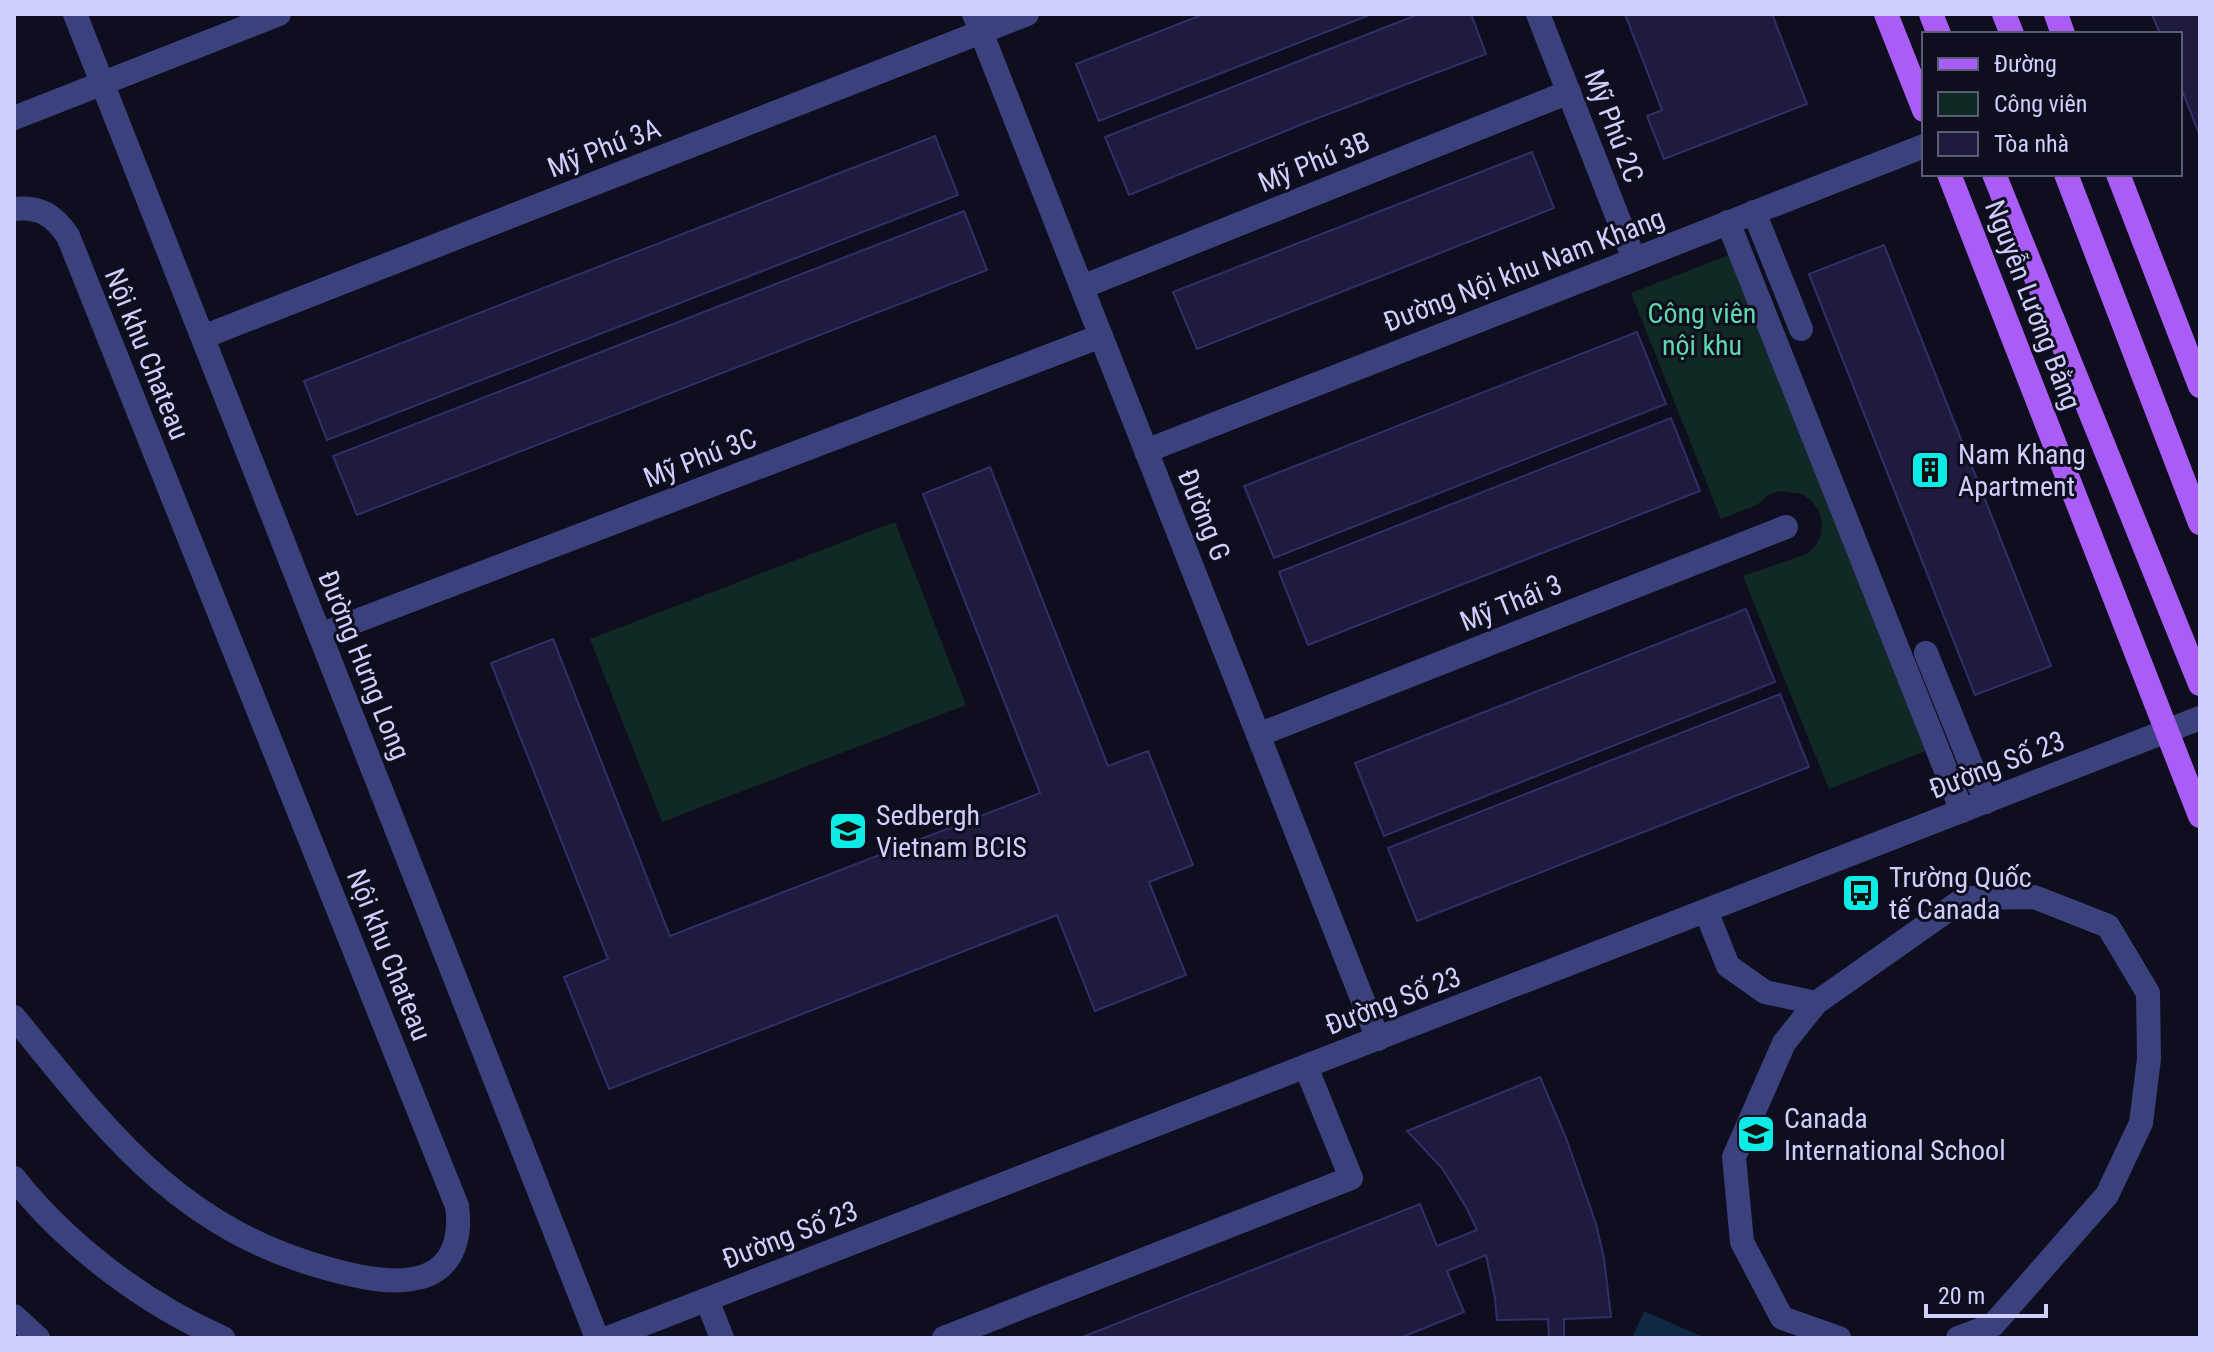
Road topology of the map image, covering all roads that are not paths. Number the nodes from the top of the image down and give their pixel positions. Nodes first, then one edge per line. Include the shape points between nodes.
1 (75, 14) edge
2 (279, 14) edge
3 (1027, 14) edge
4 (1538, 14) edge
5 (1886, 14) edge
6 (978, 23) edge
7 (103, 83) junction
8 (1569, 92) junction
9 (1922, 105) edge
10 (14, 118) edge
11 (1922, 147) edge
12 (1950, 176) edge
13 (1995, 176) edge
14 (2067, 176) edge
15 (2119, 176) edge
16 (14, 209) edge
17 (1754, 212) junction
18 (1728, 222) junction
19 (1634, 259) junction
20 (1082, 287) junction
21 (1801, 329) dead end
22 (1101, 336) junction
23 (203, 337) junction
24 (2200, 386) edge
25 (1146, 451) junction
26 (2200, 523) edge
27 (1786, 527) dead end
28 (320, 635) junction
29 (1926, 653) dead end
30 (2200, 684) edge
31 (2200, 718) edge
32 (2167, 730) junction
33 (1258, 735) junction
34 (1986, 802) junction
35 (1962, 811) junction
36 (2200, 816) edge
37 (1706, 911) junction
38 (1816, 1003) junction
39 (14, 1017) edge
40 (1378, 1039) junction
41 (1306, 1067) junction
42 (14, 1178) edge
43 (707, 1300) junction
44 (14, 1316) edge
45 (189, 1331) edge
46 (38, 1338) edge
47 (223, 1338) edge
48 (597, 1338) edge
49 (608, 1338) edge
50 (722, 1338) edge
51 (944, 1338) edge
52 (1839, 1338) edge
53 (1958, 1338) edge

1 - 7 street, Đường Hưng Long
2 - 7 street
3 - 6 street, Mỹ Phú 3A
4 - 8 street, Mỹ Phú 2C
5 - 9 main road
6 - 20 street, Đường G
6 - 23 street, Mỹ Phú 3A
7 - 10 street
7 - 23 street, Đường Hưng Long
8 - 19 street, Mỹ Phú 2C
8 - 20 street, Mỹ Phú 3B
11 - 17 street, Đường Nội khu Nam Khang
12 - 32 main road, Nguyễn Lương Bằng
13 - 30 main road, Nguyễn Lương Bằng
14 - 26 main road
15 - 24 main road
16 - 39 street, Nội khu Chateau via 40,210 68,236 457,1206 459,1237 453,1252 431,1274 397,1280 316,1266 251,1240 158,1181 102,1124
17 - 18 street, Đường Nội khu Nam Khang
17 - 21 street
18 - 19 street, Đường Nội khu Nam Khang
18 - 35 street
19 - 25 street, Đường Nội khu Nam Khang
20 - 22 street, Đường G
22 - 25 street, Đường G
22 - 28 street, Mỹ Phú 3C
23 - 28 street, Đường Hưng Long
25 - 33 street, Đường G
27 - 33 street, Mỹ Thái 3
28 - 48 street, Đường Hưng Long
29 - 34 street
31 - 32 street, Đường Số 23
32 - 34 street, Đường Số 23
32 - 36 main road, Nguyễn Lương Bằng
33 - 40 street, Đường G
34 - 35 street, Đường Số 23
35 - 37 street, Đường Số 23
37 - 38 street via 1728,966 1765,992
37 - 40 street, Đường Số 23
38 - 52 street via 1784,1043 1734,1157 1742,1242 1782,1318
38 - 53 street via 1965,898 2034,897 2108,926 2148,993 2149,1059 2141,1123 2107,1195 1993,1325
40 - 41 street, Đường Số 23
41 - 43 street, Đường Số 23
41 - 51 street via 1351,1178
42 - 45 street via 124,1282
43 - 49 street, Đường Số 23
43 - 50 street
44 - 46 street
45 - 47 street

